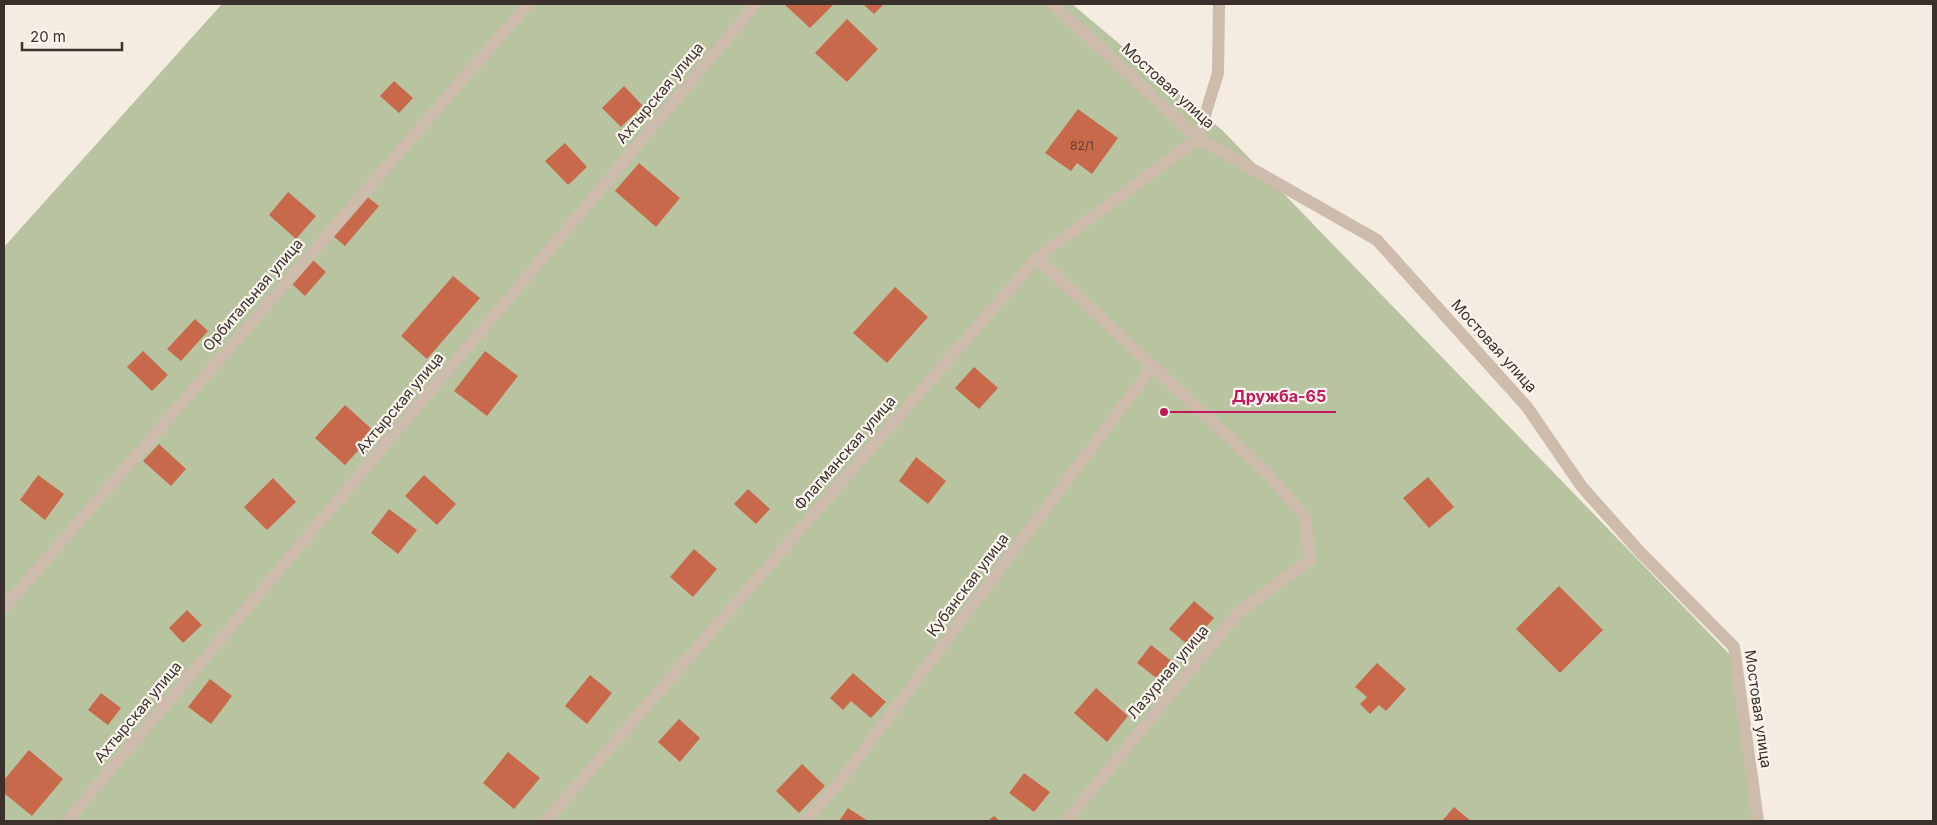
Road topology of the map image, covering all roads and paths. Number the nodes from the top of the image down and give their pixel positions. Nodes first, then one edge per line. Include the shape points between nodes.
1 (528, 4) edge
2 (756, 4) edge
3 (1053, 4) edge
4 (1219, 4) edge
5 (1198, 138) junction
6 (1037, 258) junction
7 (1154, 366) junction
8 (4, 608) edge
9 (66, 821) edge
10 (546, 821) edge
11 (806, 821) edge
12 (1066, 821) edge
13 (1758, 821) edge

1 - 8 lane, Орбитальная улица
2 - 9 lane, Ахтырская улица
3 - 5 lane, Мостовая улица
4 - 5 lane via 1218,73
5 - 6 lane, Флагманская улица
5 - 13 lane, Мостовая улица via 1377,240 1527,407 1582,487 1640,552 1734,647
6 - 7 lane
6 - 10 lane, Флагманская улица
7 - 11 lane, Кубанская улица via 842,779
7 - 12 lane, Лазурная улица via 1265,471 1305,516 1310,560 1237,614

